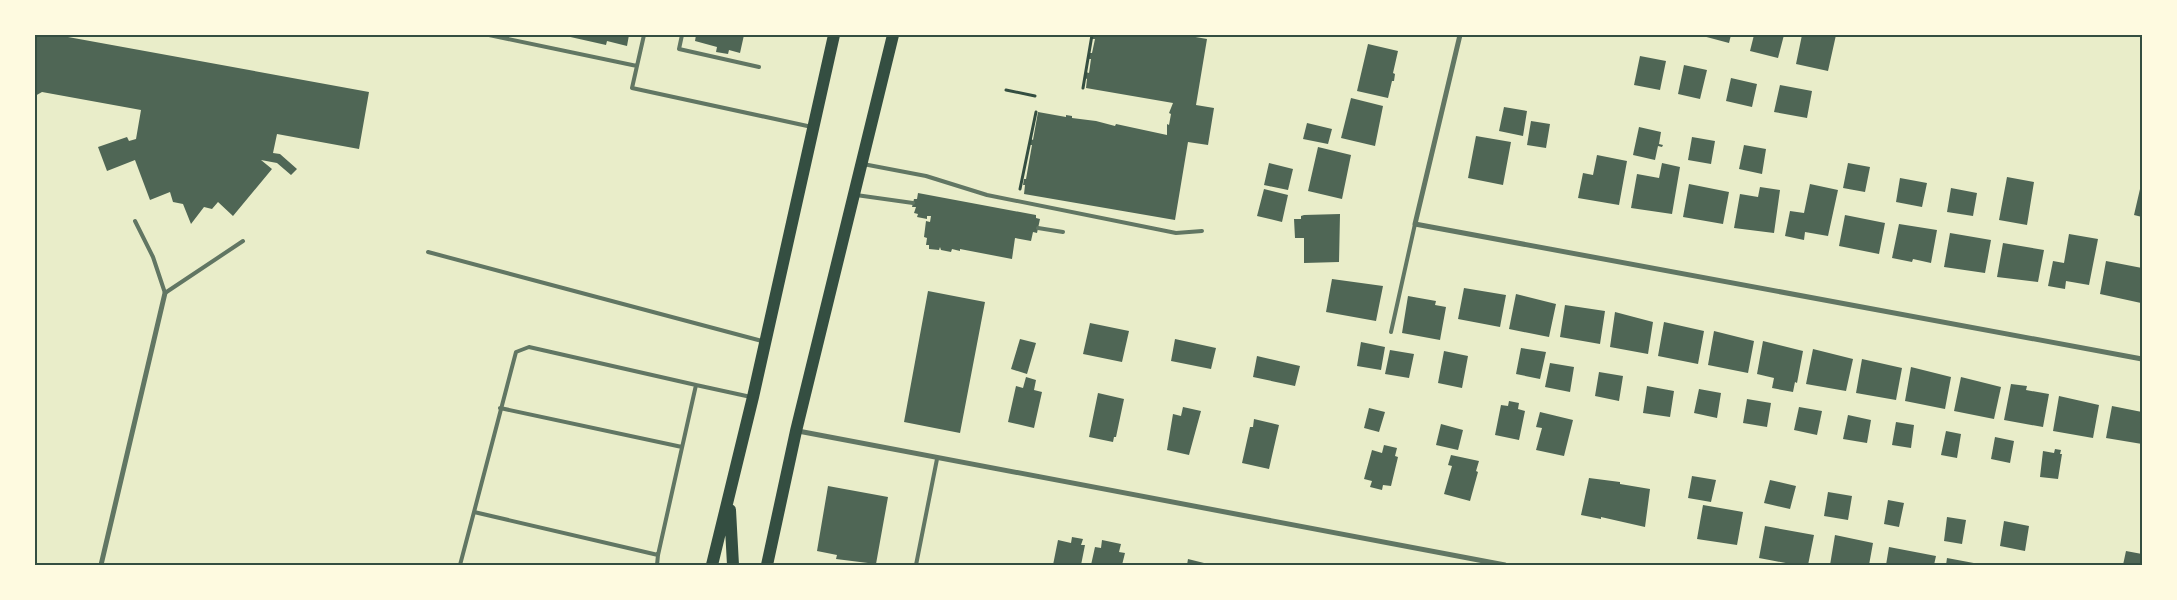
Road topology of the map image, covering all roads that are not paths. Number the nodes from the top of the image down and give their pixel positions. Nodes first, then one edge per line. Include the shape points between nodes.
1 (489, 35) edge
2 (644, 35) edge
3 (682, 35) edge
4 (834, 35) edge
5 (893, 35) edge
6 (1460, 35) edge
7 (637, 66) junction
8 (759, 67) dead end
9 (812, 128) junction
10 (861, 164) junction
11 (854, 195) junction
12 (913, 203) dead end
13 (135, 221) dead end
14 (1414, 224) junction
15 (1038, 228) dead end
16 (1202, 231) dead end
17 (1063, 232) dead end
18 (243, 241) dead end
19 (428, 252) dead end
20 (165, 293) junction
21 (1391, 332) dead end
22 (765, 342) junction
23 (2142, 359) edge
24 (696, 385) junction
25 (753, 397) junction
26 (500, 408) junction
27 (796, 431) junction
28 (682, 448) junction
29 (937, 459) junction
30 (730, 497) junction
31 (474, 512) junction
32 (658, 555) junction
33 (101, 565) edge
34 (460, 565) edge
35 (657, 565) edge
36 (712, 565) edge
37 (733, 565) edge
38 (767, 565) edge
39 (916, 565) edge
40 (1505, 565) edge

1 - 7 lane
2 - 7 lane
3 - 8 lane via 679,49
4 - 9 main road
5 - 10 main road
6 - 14 street
7 - 9 lane via 632,88
9 - 22 main road
10 - 11 main road
10 - 16 lane via 926,176 987,195 1176,233
11 - 12 lane
11 - 27 main road
13 - 20 lane
14 - 21 lane
14 - 23 street
15 - 17 lane
18 - 20 lane
19 - 22 lane
20 - 33 street
22 - 25 main road
24 - 25 lane
24 - 26 lane via 529,347 516,352
24 - 28 lane
25 - 30 main road
26 - 28 lane
26 - 31 lane
27 - 29 street
27 - 38 main road
28 - 32 lane
29 - 39 lane
29 - 40 street
30 - 36 main road
30 - 37 main road
31 - 32 lane
31 - 34 lane
32 - 35 lane

